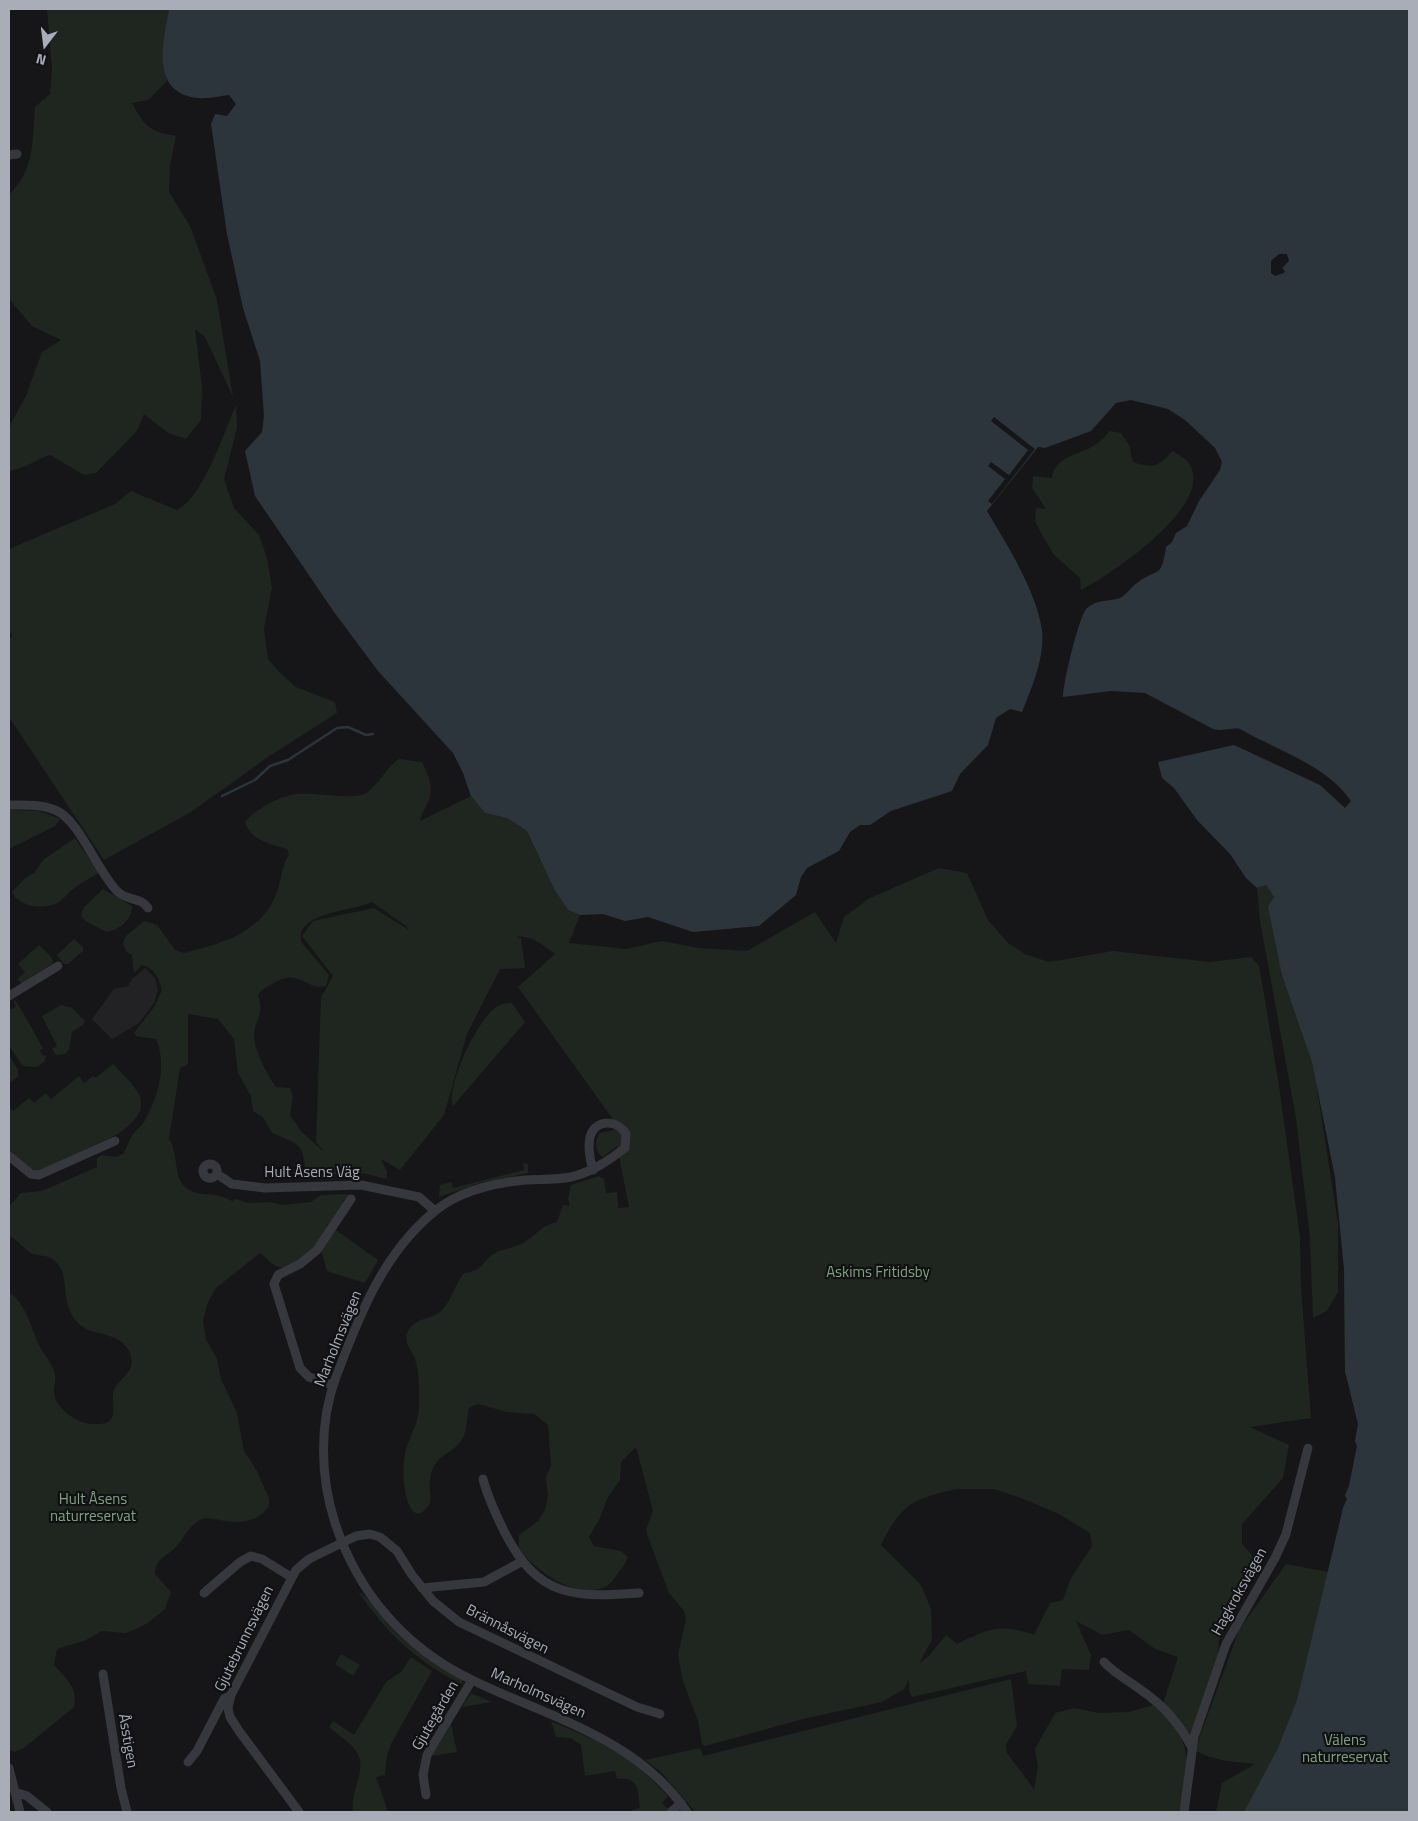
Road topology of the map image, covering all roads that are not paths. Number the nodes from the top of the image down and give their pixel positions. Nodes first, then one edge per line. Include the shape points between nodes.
1 (9, 805) edge
2 (148, 908) dead end
3 (58, 966) dead end
4 (9, 996) edge
5 (115, 1141) dead end
6 (9, 1156) edge
7 (593, 1170) junction
8 (217, 1174) dead end
9 (351, 1200) dead end
10 (435, 1211) junction
11 (333, 1385) junction
12 (1308, 1448) dead end
13 (483, 1479) dead end
14 (342, 1543) junction
15 (522, 1562) junction
16 (291, 1577) junction
17 (422, 1588) junction
18 (204, 1593) dead end
19 (640, 1593) dead end
20 (1104, 1662) dead end
21 (103, 1674) dead end
22 (472, 1680) junction
23 (231, 1695) junction
24 (660, 1714) dead end
25 (1192, 1748) junction
26 (188, 1762) dead end
27 (9, 1768) edge
28 (15, 1792) junction
29 (426, 1795) dead end
30 (681, 1803) junction
31 (20, 1812) edge
32 (47, 1812) edge
33 (128, 1812) edge
34 (299, 1812) edge
35 (671, 1812) edge
36 (687, 1812) edge
37 (1184, 1812) edge

1 - 2 street via 39,806 60,812 72,823 118,892 143,902
3 - 4 street
5 - 6 street via 39,1175 31,1174
7 - 7 street, Marholmsvägen via 625,1148 626,1134 620,1126 602,1124 592,1131
7 - 10 street, Marholmsvägen via 571,1177 526,1180 483,1188 450,1200
8 - 10 street, Hult Åsens Väg via 232,1184 265,1188 361,1185 419,1197
9 - 11 street via 317,1250 300,1264 278,1274 274,1284 300,1368 308,1377
10 - 11 street, Marholmsvägen via 402,1244 381,1276 364,1307
11 - 14 street, Marholmsvägen via 323,1460 328,1497
12 - 25 street, Hagkroksvägen via 1286,1534 1226,1644
13 - 15 street via 500,1523
14 - 16 street, Gjutebrunnsvägen via 309,1559
14 - 17 street, Brännåsvägen via 363,1534 380,1537 397,1551
14 - 22 street, Marholmsvägen via 365,1589 393,1624 428,1654
15 - 17 street via 484,1582
15 - 19 street via 539,1579 566,1591 609,1595
16 - 18 street, Gjutebrunnsvägen via 251,1556
16 - 23 street, Gjutebrunnsvägen
17 - 24 street, Brännåsvägen via 446,1612 469,1628 637,1707
20 - 25 street via 1115,1674 1140,1688 1166,1711 1177,1722
21 - 33 street, Åsstigen via 121,1788
22 - 29 street, Gjutegården via 427,1755 423,1775
22 - 30 street, Marholmsvägen via 540,1708 624,1750
23 - 26 street via 224,1699
23 - 34 street, Gjutebrunnsvägen via 230,1717
25 - 37 street, Hagkroksvägen
27 - 28 street
28 - 31 street
28 - 32 street via 27,1796
30 - 35 street
30 - 36 street, Marholmsvägen

